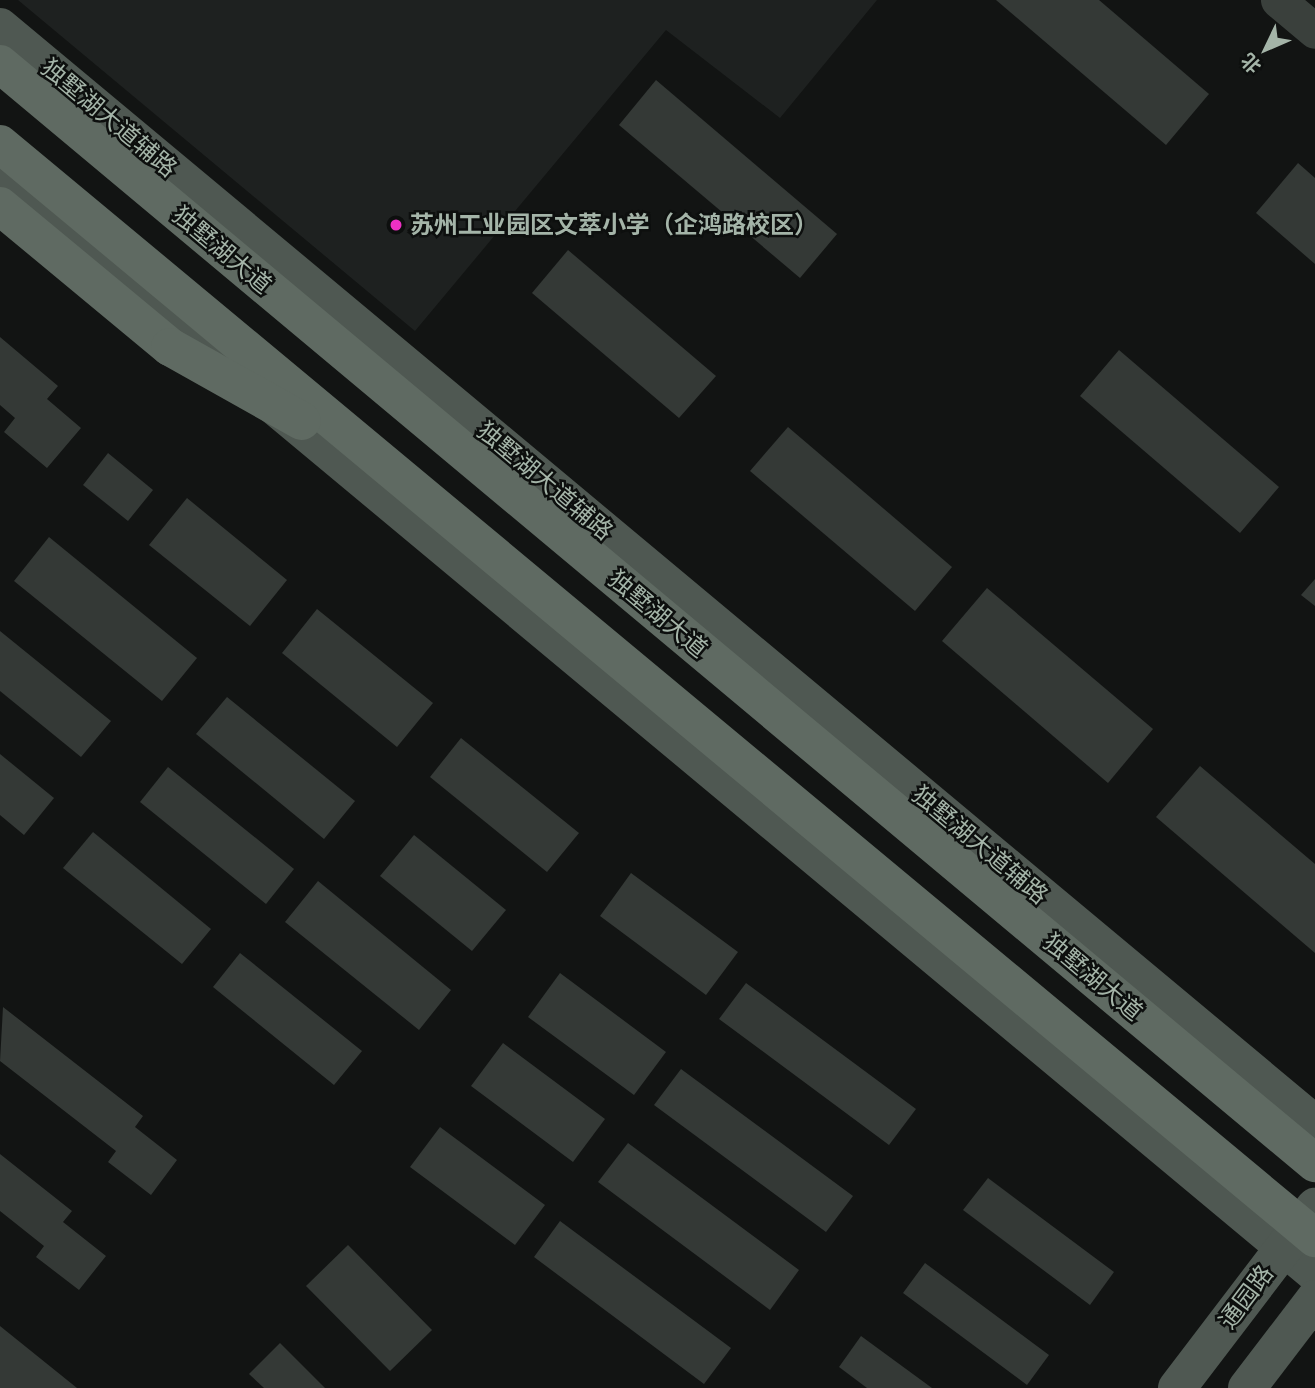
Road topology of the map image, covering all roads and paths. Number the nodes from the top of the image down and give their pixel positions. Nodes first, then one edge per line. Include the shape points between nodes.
1 (1278, 0) edge
2 (0, 27) edge
3 (1315, 31) edge
4 (0, 64) edge
5 (0, 144) edge
6 (0, 177) edge
7 (0, 206) edge
8 (383, 466) junction
9 (1315, 1124) edge
10 (1315, 1163) edge
11 (1315, 1207) edge
12 (1299, 1243) edge
13 (1315, 1273) edge
14 (1315, 1299) edge
15 (1177, 1388) edge
16 (1247, 1388) edge

1 - 3 street
2 - 9 main road, 独墅湖大道辅路
4 - 10 highway, 独墅湖大道, bridge
5 - 8 highway, bridge
6 - 12 main road
7 - 8 highway, bridge via 170,347
8 - 12 highway, bridge
11 - 12 main road, 通园路
12 - 13 main road
12 - 15 main road, 通园路
14 - 16 main road

